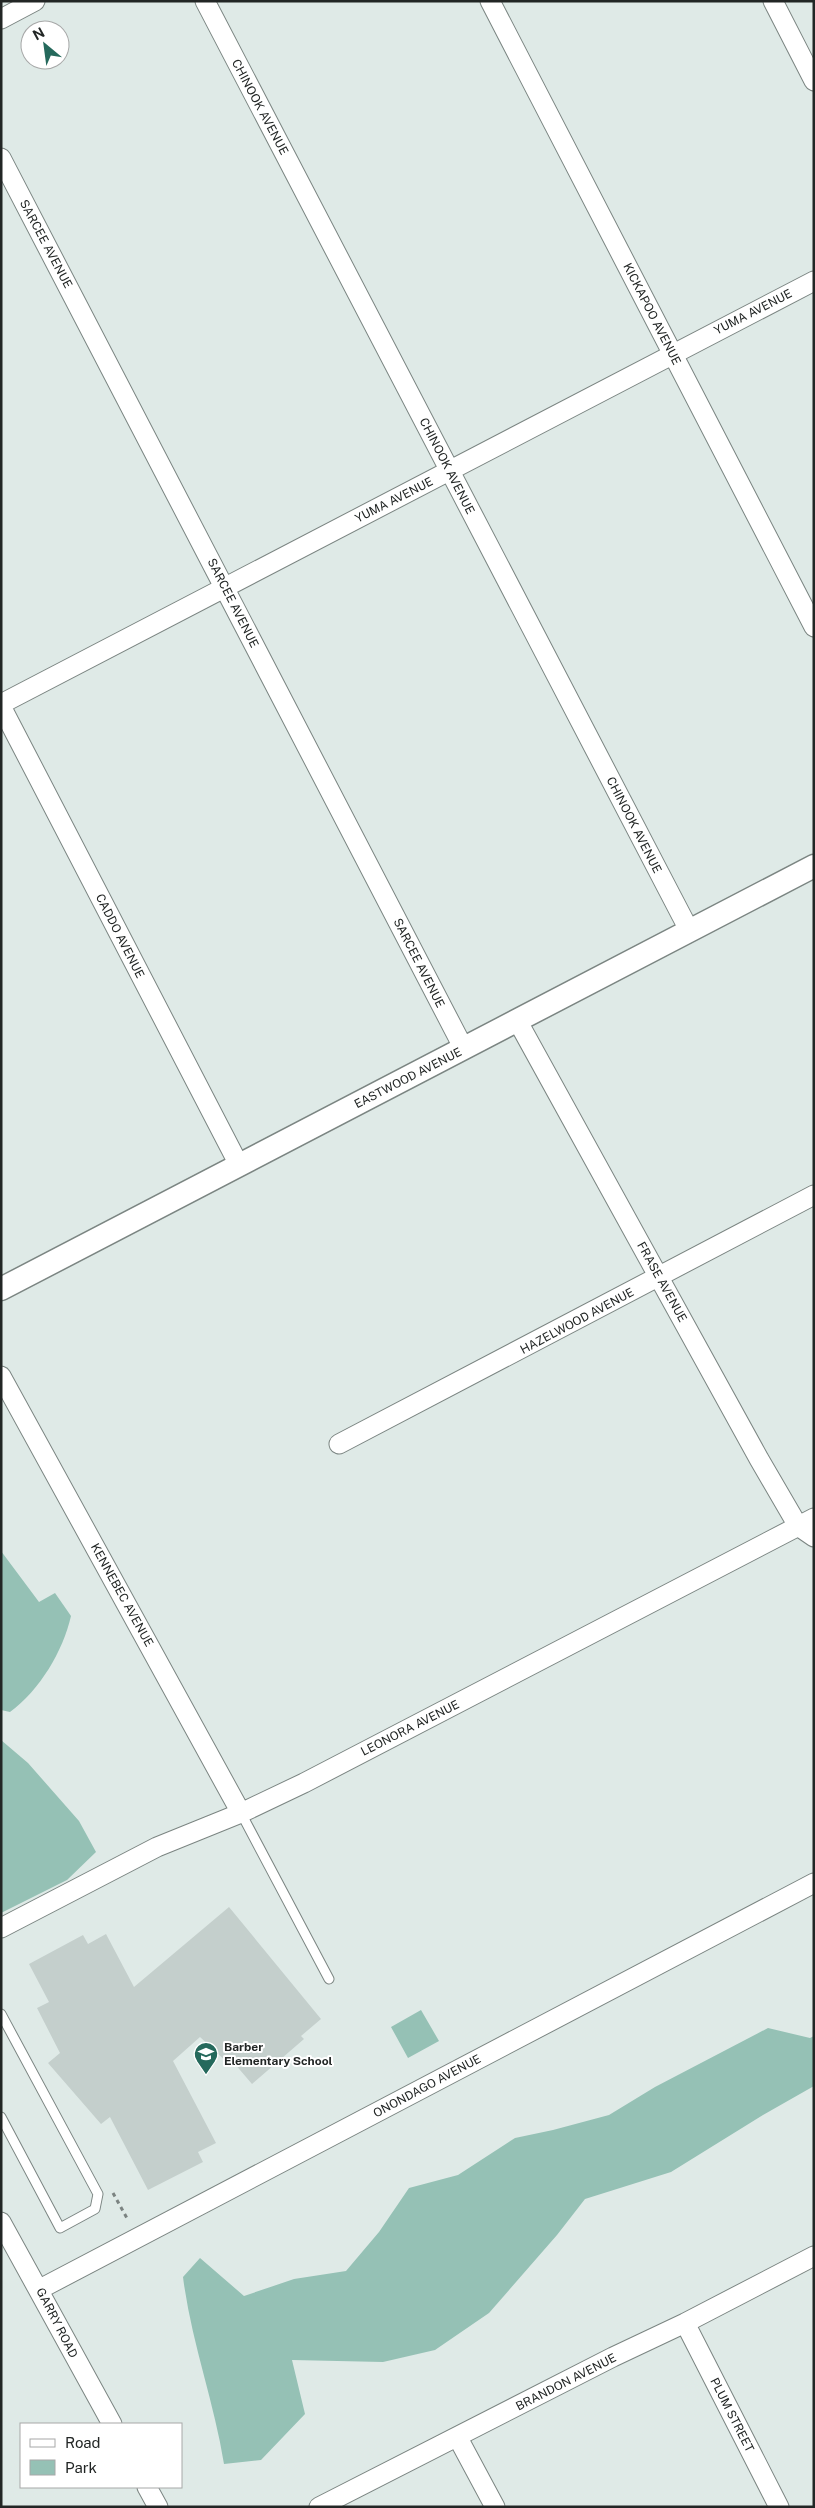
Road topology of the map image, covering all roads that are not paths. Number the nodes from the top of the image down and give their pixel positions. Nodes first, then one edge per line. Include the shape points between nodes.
1 (35, 1) edge
2 (204, 1) edge
3 (490, 1) edge
4 (773, 1) edge
5 (1, 19) edge
6 (814, 81) edge
7 (1, 158) edge
8 (814, 281) edge
9 (672, 354) junction
10 (449, 471) junction
11 (226, 587) junction
12 (814, 627) edge
13 (1, 705) edge
14 (814, 866) edge
15 (689, 930) junction
16 (517, 1020) junction
17 (464, 1049) junction
18 (239, 1165) junction
19 (814, 1195) edge
20 (659, 1278) junction
21 (1, 1289) edge
22 (1, 1376) edge
23 (339, 1444) dead end
24 (806, 1522) edge
25 (814, 1537) edge
26 (241, 1813) junction
27 (814, 1883) edge
28 (1, 1928) edge
29 (329, 1979) dead end
30 (1, 2014) edge
31 (2, 2120) edge
32 (1, 2222) edge
33 (814, 2256) edge
34 (40, 2289) junction
35 (685, 2323) junction
36 (111, 2423) edge
37 (458, 2438) junction
38 (148, 2488) edge
39 (158, 2507) edge
40 (319, 2507) edge
41 (495, 2507) edge
42 (779, 2507) edge

1 - 5 street
2 - 10 street, CHINOOK AVENUE
3 - 9 street, KICKAPOO AVENUE
4 - 6 street
7 - 11 street, SARCEE AVENUE
8 - 9 street, YUMA AVENUE
9 - 10 street, YUMA AVENUE
9 - 12 street, KICKAPOO AVENUE
10 - 11 street, YUMA AVENUE
10 - 15 street, CHINOOK AVENUE
11 - 13 street, YUMA AVENUE
11 - 17 street, SARCEE AVENUE
13 - 18 street, CADDO AVENUE
14 - 15 street, EASTWOOD AVENUE
15 - 16 street, EASTWOOD AVENUE
16 - 17 street, EASTWOOD AVENUE
16 - 20 street, FRASE AVENUE
17 - 18 street, EASTWOOD AVENUE
18 - 21 street, EASTWOOD AVENUE
19 - 20 street, HAZELWOOD AVENUE
20 - 23 street, HAZELWOOD AVENUE
20 - 24 street, FRASE AVENUE via 758,1460
22 - 26 street, KENNEBEC AVENUE
24 - 25 street, FRASE AVENUE
24 - 26 street, LEONORA AVENUE
26 - 28 street, LEONORA AVENUE via 157,1847
26 - 29 lane
27 - 34 street, ONONDAGO AVENUE
30 - 31 lane via 98,2194 95,2208 60,2228
32 - 34 street, GARRY ROAD
33 - 35 street, BRANDON AVENUE
34 - 36 street, GARRY ROAD
35 - 37 street, BRANDON AVENUE
35 - 42 street, PLUM STREET
37 - 40 street, BRANDON AVENUE
37 - 41 street
38 - 39 street

